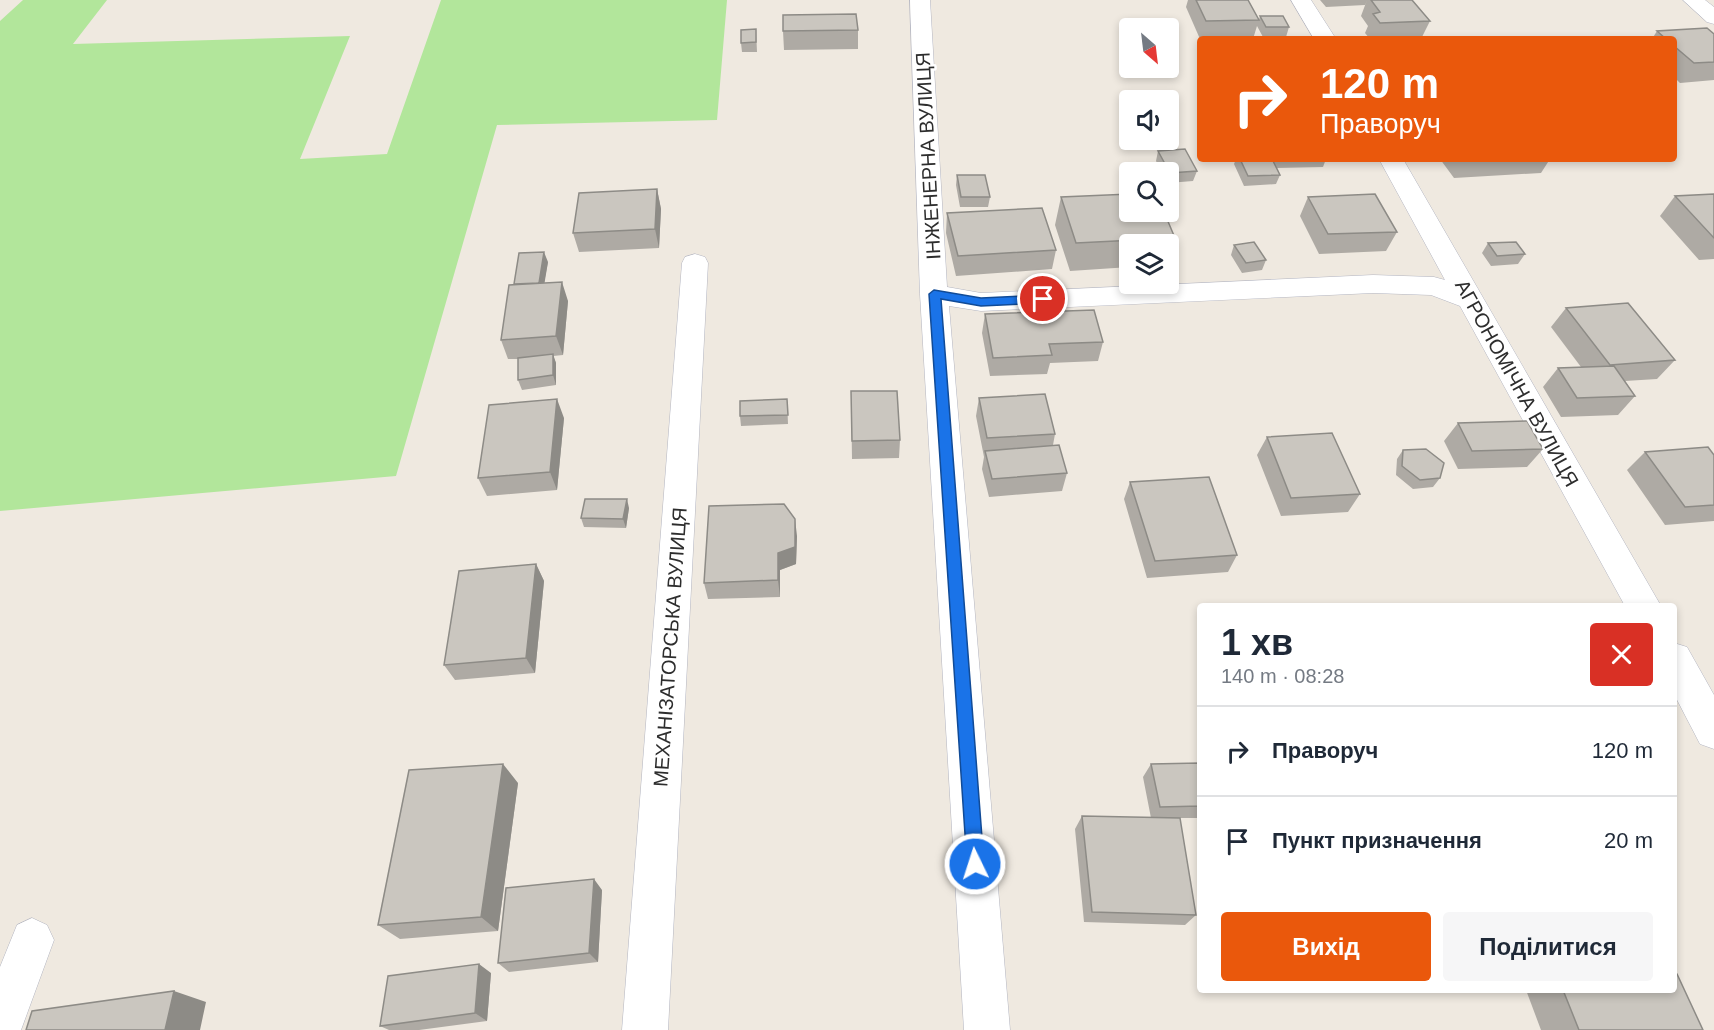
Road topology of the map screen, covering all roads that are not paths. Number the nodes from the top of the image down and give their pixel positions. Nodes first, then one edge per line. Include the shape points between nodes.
1 (920, 0) edge
2 (1301, 0) edge
3 (1693, 0) edge
4 (1714, 18) edge
5 (1322, 36) edge
6 (1393, 162) edge
7 (695, 263) dead end
8 (934, 294) junction
9 (1469, 299) junction
10 (1641, 603) edge
11 (1677, 664) edge
12 (1714, 730) edge
13 (32, 940) dead end
14 (0, 1025) edge
15 (645, 1030) edge
16 (987, 1030) edge

1 - 8 street, ІНЖЕНЕРНА ВУЛИЦЯ
2 - 5 street
3 - 4 street
6 - 9 street, АГРОНОМІЧНА ВУЛИЦЯ
7 - 15 street, МЕХАНІЗАТОРСЬКА ВУЛИЦЯ
8 - 9 street via 981,302 1373,284 1434,286
8 - 16 street, ІНЖЕНЕРНА ВУЛИЦЯ
9 - 10 street, АГРОНОМІЧНА ВУЛИЦЯ
11 - 12 street
13 - 14 street

